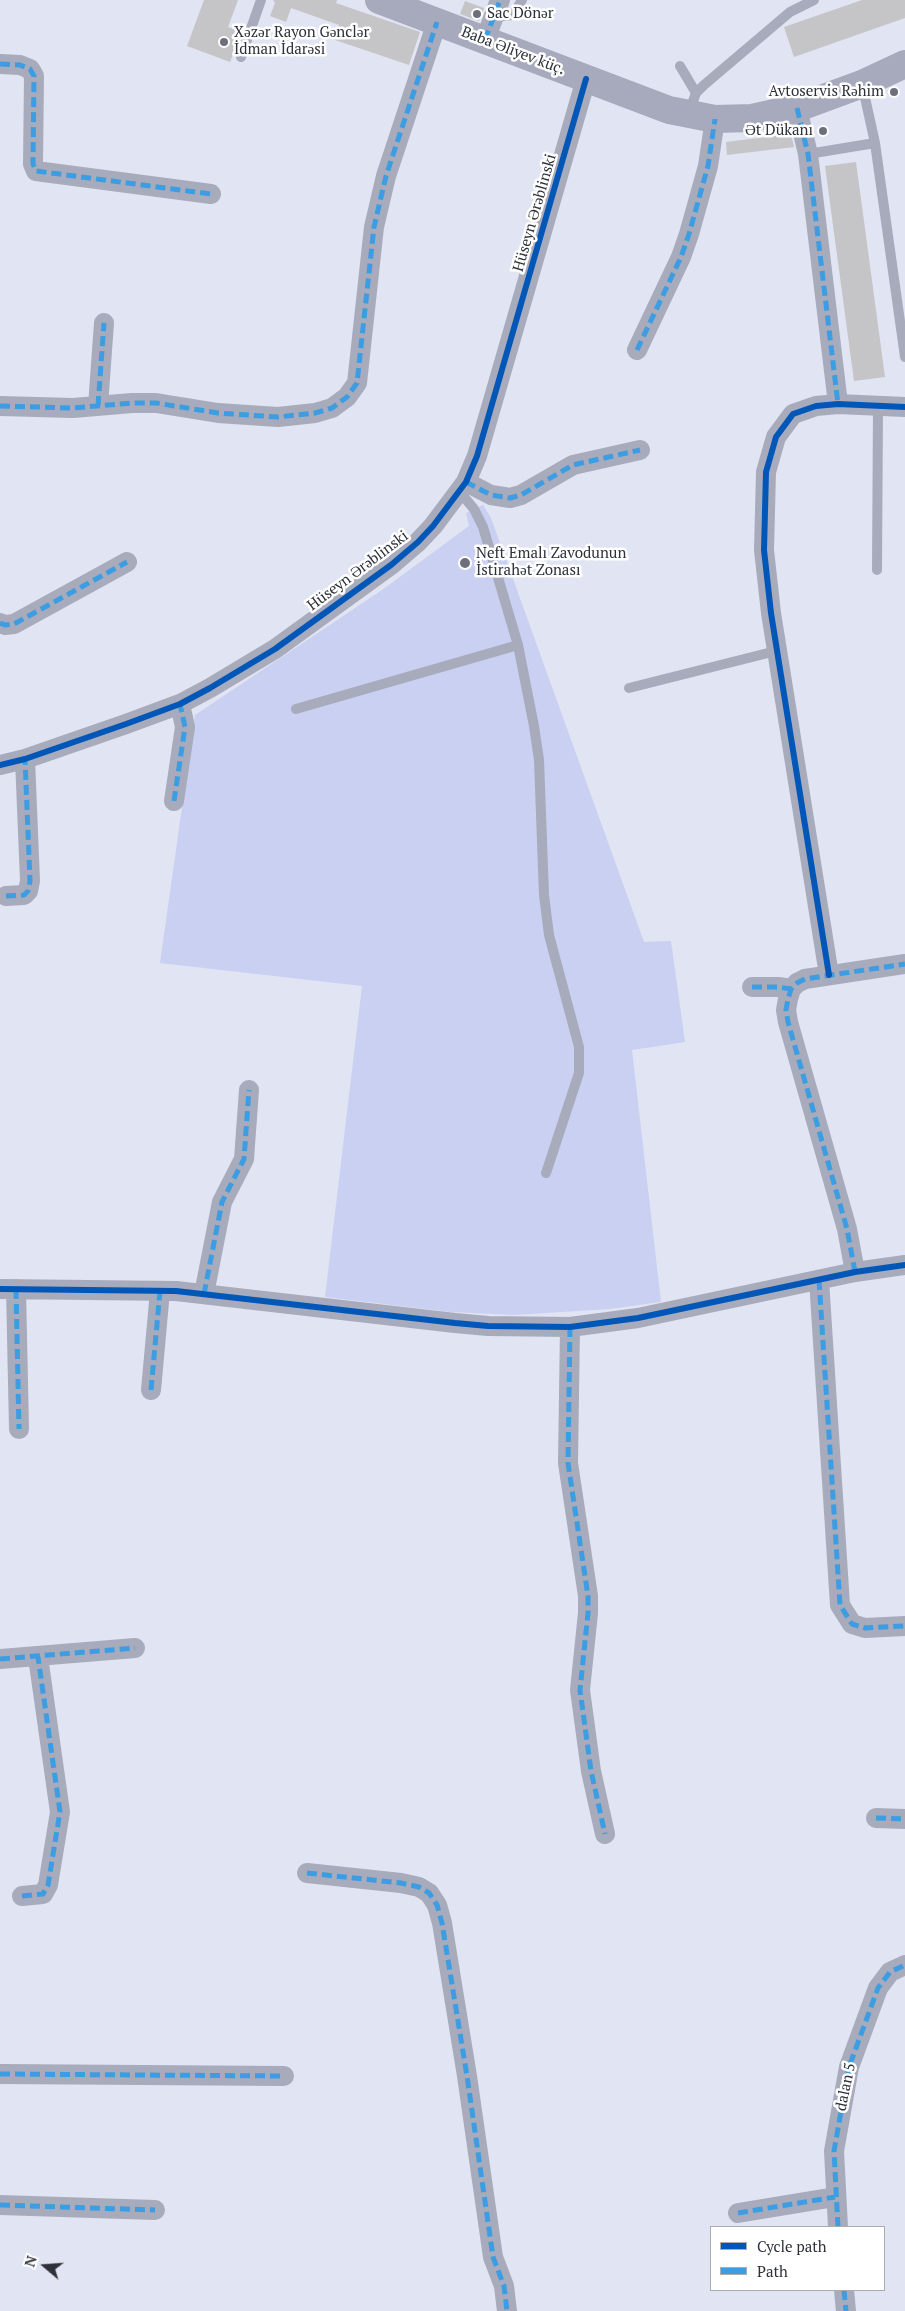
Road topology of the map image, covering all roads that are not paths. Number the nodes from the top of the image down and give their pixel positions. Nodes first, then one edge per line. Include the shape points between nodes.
1 (261, 0) edge
2 (379, 0) edge
3 (522, 0) edge
4 (814, 0) edge
5 (493, 19) edge
6 (437, 22) junction
7 (240, 57) dead end
8 (0, 64) edge
9 (905, 64) edge
10 (680, 66) dead end
11 (586, 79) junction
12 (862, 84) junction
13 (692, 104) junction
14 (797, 108) junction
15 (715, 119) junction
16 (875, 142) junction
17 (808, 154) junction
18 (211, 194) dead end
19 (104, 323) dead end
20 (637, 350) dead end
21 (905, 357) edge
22 (838, 404) junction
23 (0, 406) edge
24 (98, 406) junction
25 (878, 406) junction
26 (905, 407) edge
27 (640, 450) dead end
28 (463, 487) junction
29 (127, 562) dead end
30 (877, 570) dead end
31 (0, 623) edge
32 (518, 645) junction
33 (776, 652) junction
34 (629, 688) dead end
35 (180, 704) junction
36 (296, 709) dead end
37 (26, 759) junction
38 (0, 765) edge
39 (174, 800) dead end
40 (6, 896) dead end
41 (905, 964) edge
42 (829, 975) junction
43 (752, 986) dead end
44 (791, 990) junction
45 (249, 1090) dead end
46 (546, 1173) dead end
47 (905, 1265) edge
48 (855, 1272) junction
49 (819, 1280) junction
50 (8, 1289) edge
51 (160, 1291) junction
52 (204, 1294) junction
53 (570, 1327) junction
54 (151, 1390) dead end
55 (19, 1429) dead end
56 (905, 1626) edge
57 (135, 1648) dead end
58 (38, 1657) junction
59 (0, 1660) edge
60 (876, 1818) dead end
61 (905, 1819) edge
62 (605, 1834) dead end
63 (307, 1873) dead end
64 (22, 1896) dead end
65 (905, 1965) edge
66 (0, 2074) edge
67 (284, 2076) dead end
68 (835, 2197) junction
69 (0, 2205) edge
70 (155, 2210) dead end
71 (738, 2213) dead end
72 (838, 2226) edge
73 (844, 2291) edge
74 (508, 2311) edge
75 (846, 2311) edge

1 - 7 lane
2 - 6 street, Baba Əliyev küç.
3 - 5 lane via 513,15
4 - 13 lane via 790,12
5 - 6 street, Baba Əliyev küç.
5 - 11 street, Baba Əliyev küç.
6 - 24 street via 386,176 374,227 357,383 353,391 332,408 278,417 218,413 156,403
8 - 18 street via 30,68 34,76 33,164 36,171
9 - 12 street, Baba Əliyev küç.
10 - 13 lane
11 - 13 street, Baba Əliyev küç. via 669,110
11 - 28 street, Hüseyn Ərəblinski via 477,456
12 - 14 street, Baba Əliyev küç.
12 - 16 lane
13 - 15 street, Baba Əliyev küç.
14 - 15 street, Baba Əliyev küç. via 752,118
14 - 17 street
15 - 20 street via 708,166 689,234
16 - 17 lane
16 - 21 lane
17 - 22 street
19 - 24 street
22 - 25 street
22 - 33 street via 816,406 793,414 776,437 769,457 764,487 764,550
23 - 24 street
25 - 26 street
25 - 30 lane
27 - 28 street via 573,465 510,498
28 - 32 lane via 483,527
28 - 35 street, Hüseyn Ərəblinski via 418,542 391,564 275,649
29 - 31 street via 14,624
32 - 36 lane
32 - 46 lane via 539,760 544,895 549,935 579,1047 578,1073
33 - 34 lane
33 - 42 street
35 - 37 street, Hüseyn Ərəblinski
35 - 39 street via 185,727
37 - 38 street, Hüseyn Ərəblinski
37 - 40 street via 30,881 24,895
41 - 42 street
42 - 44 street via 806,979
43 - 44 street
44 - 48 street via 786,1010 788,1022 847,1229
45 - 52 street via 244,1158 222,1202
47 - 48 street
48 - 49 street
49 - 53 street via 638,1318
49 - 56 street via 840,1605 852,1624 865,1628
50 - 51 street
50 - 55 street
51 - 52 street
51 - 54 street
52 - 53 street via 455,1323
53 - 62 street via 568,1463 588,1596 580,1690 591,1771
57 - 58 street
58 - 59 street
58 - 64 street via 60,1812 48,1886 43,1894
60 - 61 street
63 - 74 street via 419,1887 429,1893 437,1905 466,2067 493,2257 504,2286
65 - 68 street, dalan 5 via 890,1972 878,1988 849,2068 834,2151
66 - 67 street
68 - 71 street
68 - 72 street, dalan 5
69 - 70 street
73 - 75 street

